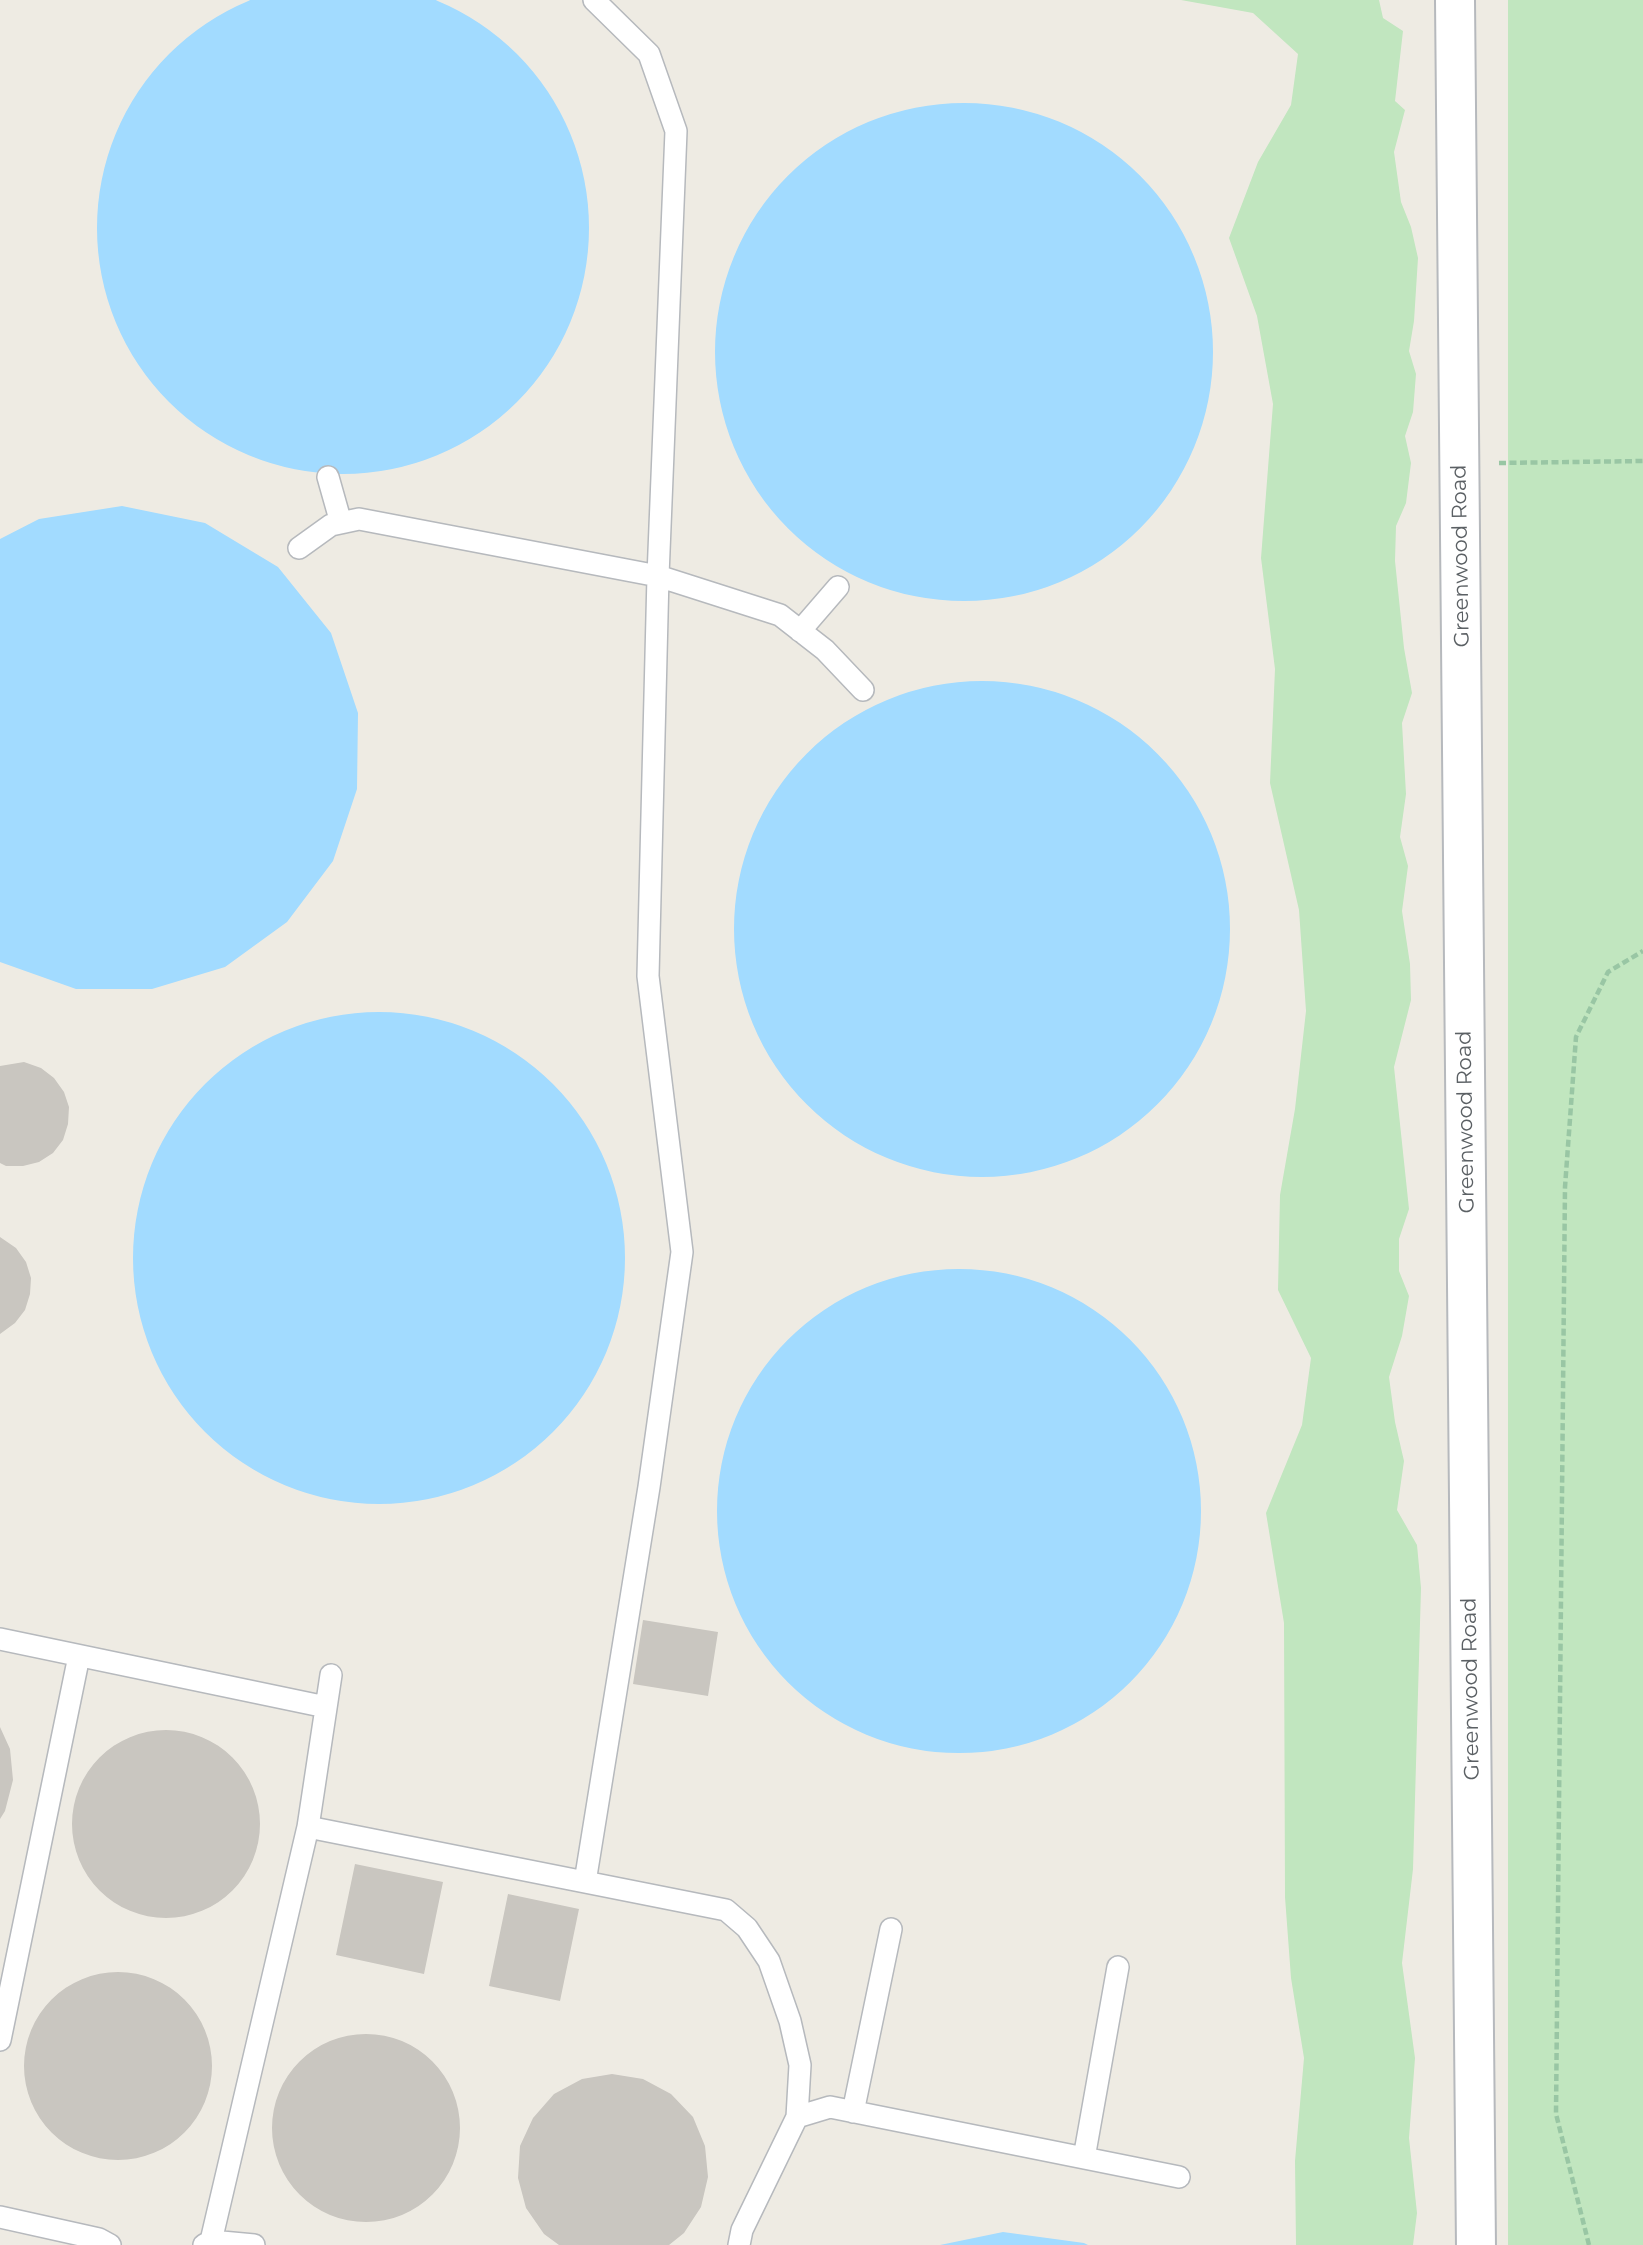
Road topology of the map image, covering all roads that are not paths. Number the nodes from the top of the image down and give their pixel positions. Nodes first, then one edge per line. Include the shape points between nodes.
1 (594, 0) edge
2 (1455, 0) edge
3 (328, 477) dead end
4 (341, 523) junction
5 (299, 548) dead end
6 (658, 576) junction
7 (838, 587) dead end
8 (800, 631) junction
9 (863, 690) dead end
10 (0, 1639) edge
11 (79, 1656) junction
12 (331, 1675) dead end
13 (326, 1707) junction
14 (308, 1826) junction
15 (585, 1882) junction
16 (891, 1929) dead end
17 (1118, 1967) dead end
18 (0, 2040) edge
19 (853, 2112) junction
20 (797, 2117) junction
21 (1084, 2158) junction
22 (1179, 2177) dead end
23 (0, 2217) edge
24 (207, 2243) edge
25 (110, 2245) edge
26 (254, 2245) edge
27 (739, 2245) edge
28 (1476, 2245) edge

1 - 6 lane via 649,54 676,131
2 - 28 street, Greenwood Road
3 - 4 lane
4 - 5 lane
4 - 6 lane via 359,519
6 - 8 lane via 780,615
6 - 15 lane via 648,976 682,1252
7 - 8 lane
8 - 9 lane
10 - 11 lane
11 - 13 lane
11 - 18 lane
12 - 13 lane
13 - 14 lane
14 - 15 lane
14 - 24 lane
15 - 20 lane via 726,1910 747,1928 769,1962 790,2021 800,2064
16 - 19 lane
17 - 21 lane
19 - 20 lane via 830,2107
19 - 21 lane
20 - 27 lane
21 - 22 lane
23 - 25 lane
24 - 26 lane

